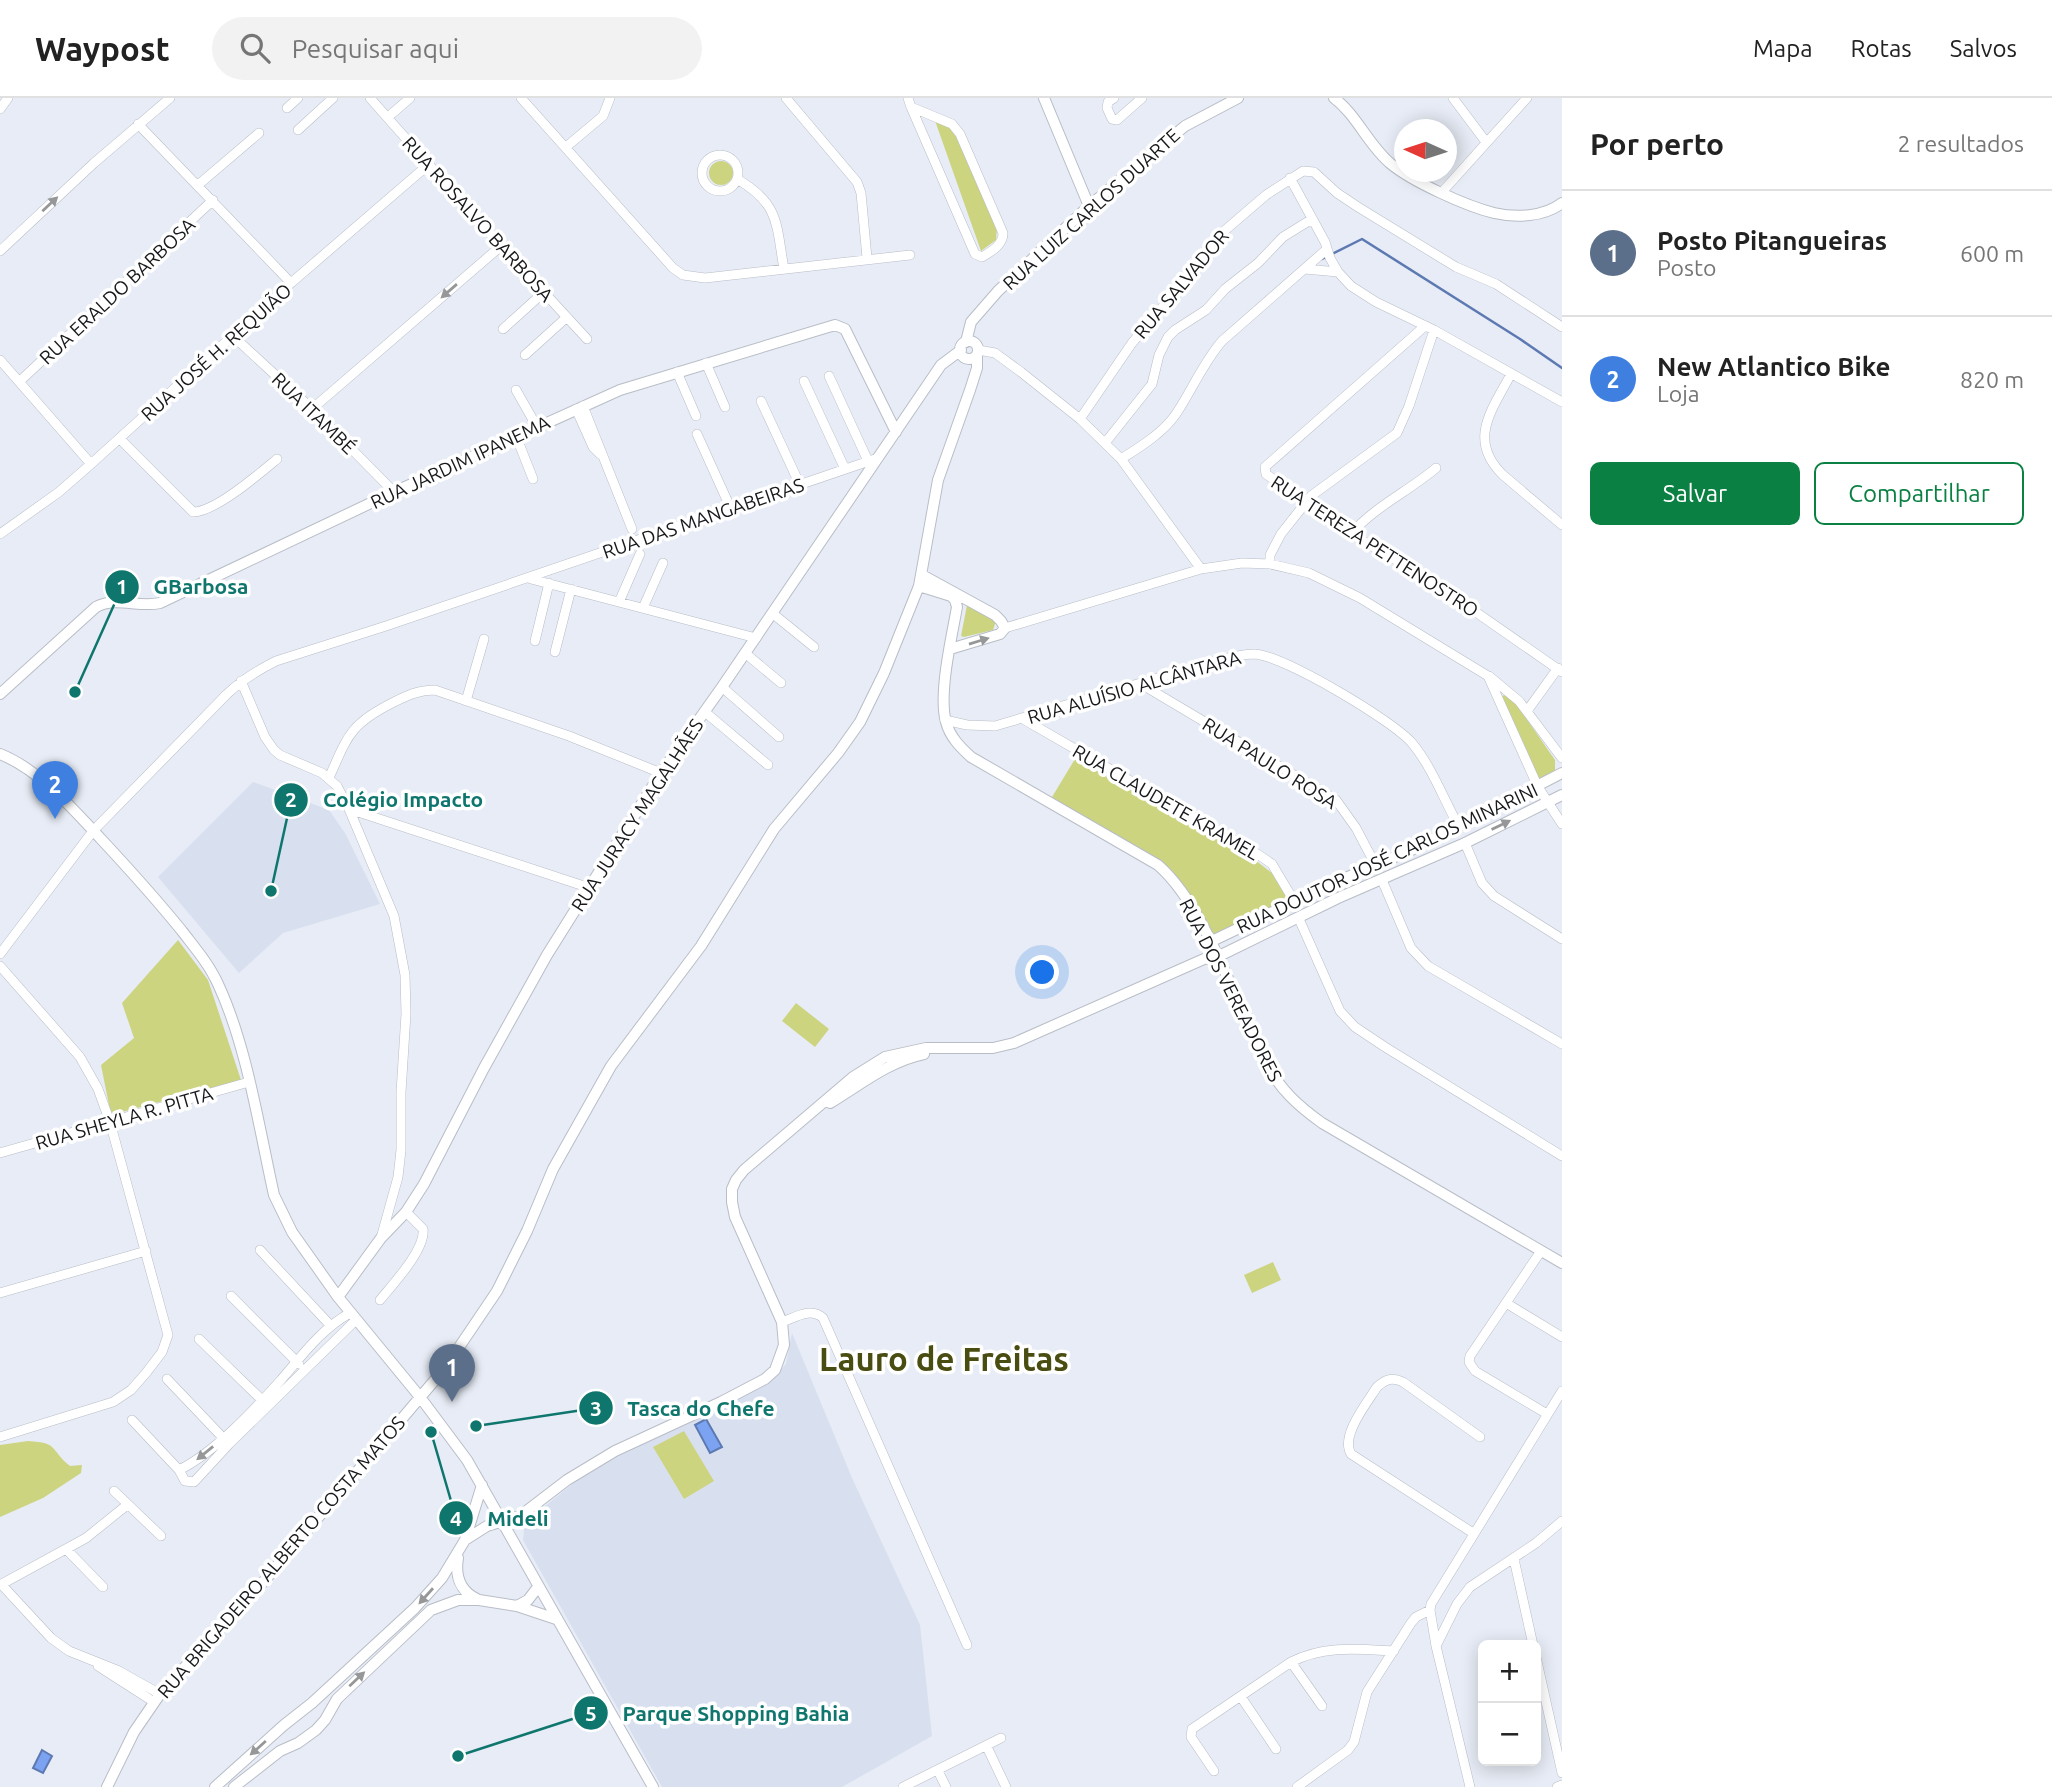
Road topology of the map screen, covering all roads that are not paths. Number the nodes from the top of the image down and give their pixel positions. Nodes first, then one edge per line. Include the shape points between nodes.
1 (8, 98) edge
2 (170, 98) edge
3 (298, 98) edge
4 (333, 98) edge
5 (410, 98) edge
6 (521, 98) edge
7 (610, 98) edge
8 (786, 98) edge
9 (1044, 98) edge
10 (1050, 98) edge
11 (1114, 98) edge
12 (1142, 98) edge
13 (1238, 98) edge
14 (1334, 98) edge
15 (1453, 98) edge
16 (1527, 98) edge
17 (374, 99) edge
18 (909, 103) edge
19 (287, 108) dead end
20 (0, 109) edge
21 (1051, 114) junction
22 (387, 117) junction
23 (138, 124) junction
24 (298, 130) dead end
25 (259, 133) dead end
26 (1486, 142) junction
27 (566, 147) junction
28 (428, 165) junction
29 (1290, 178) junction
30 (737, 180) junction
31 (198, 185) junction
32 (1441, 192) junction
33 (213, 200) junction
34 (1562, 203) edge
35 (1089, 206) junction
36 (1312, 219) junction
37 (501, 246) junction
38 (1327, 249) junction
39 (0, 251) edge
40 (910, 255) dead end
41 (867, 258) junction
42 (784, 269) junction
43 (1305, 270) junction
44 (1338, 272) junction
45 (291, 283) junction
46 (544, 292) junction
47 (567, 317) junction
48 (1562, 327) edge
49 (1430, 328) junction
50 (503, 329) dead end
51 (233, 336) junction
52 (587, 339) dead end
53 (969, 351) junction
54 (526, 355) dead end
55 (0, 360) edge
56 (706, 363) junction
57 (677, 372) junction
58 (1511, 374) junction
59 (829, 376) dead end
60 (804, 381) dead end
61 (20, 382) junction
62 (516, 390) dead end
63 (761, 401) dead end
64 (1562, 402) edge
65 (579, 408) junction
66 (724, 408) dead end
67 (312, 409) junction
68 (696, 416) dead end
69 (1080, 419) junction
70 (537, 427) junction
71 (896, 432) junction
72 (697, 434) dead end
73 (516, 436) junction
74 (120, 439) junction
75 (1105, 443) junction
76 (276, 459) dead end
77 (873, 459) junction
78 (1121, 459) junction
79 (91, 464) junction
80 (1436, 468) dead end
81 (845, 469) junction
82 (533, 479) dead end
83 (800, 485) junction
84 (394, 492) junction
85 (1304, 503) junction
86 (731, 509) junction
87 (1562, 525) edge
88 (632, 528) dead end
89 (0, 534) edge
90 (1351, 534) junction
91 (640, 554) dead end
92 (663, 563) dead end
93 (1270, 564) junction
94 (1201, 569) junction
95 (529, 578) junction
96 (920, 580) junction
97 (549, 583) junction
98 (571, 589) junction
99 (619, 602) junction
100 (643, 608) junction
101 (772, 613) junction
102 (1004, 628) junction
103 (756, 638) junction
104 (484, 639) dead end
105 (535, 641) dead end
106 (814, 647) dead end
107 (950, 649) junction
108 (555, 652) dead end
109 (745, 653) junction
110 (1560, 670) edge
111 (1488, 676) junction
112 (242, 681) junction
113 (780, 683) dead end
114 (1141, 684) junction
115 (722, 687) junction
116 (0, 694) edge
117 (466, 701) junction
118 (1527, 711) junction
119 (705, 712) junction
120 (1023, 719) junction
121 (945, 720) junction
122 (779, 737) dead end
123 (0, 744) edge
124 (4, 756) edge
125 (1562, 758) edge
126 (768, 765) dead end
127 (661, 772) junction
128 (1562, 773) edge
129 (329, 778) junction
130 (1538, 787) junction
131 (1562, 795) edge
132 (1548, 803) junction
133 (349, 809) junction
134 (1562, 824) edge
135 (1459, 827) junction
136 (93, 831) junction
137 (1465, 842) junction
138 (1416, 848) junction
139 (1421, 863) junction
140 (1375, 864) junction
141 (1382, 880) junction
142 (1331, 884) junction
143 (587, 887) junction
144 (1338, 898) junction
145 (1294, 901) junction
146 (1299, 919) junction
147 (1562, 939) edge
148 (1210, 942) junction
149 (0, 954) edge
150 (1217, 957) junction
151 (1204, 959) junction
152 (0, 966) edge
153 (1562, 1044) edge
154 (958, 1047) junction
155 (885, 1057) junction
156 (865, 1069) junction
157 (885, 1069) junction
158 (867, 1081) junction
159 (249, 1082) junction
160 (818, 1109) junction
161 (110, 1122) junction
162 (0, 1153) edge
163 (1562, 1156) edge
164 (406, 1212) junction
165 (381, 1238) junction
166 (146, 1251) junction
167 (260, 1251) dead end
168 (1541, 1251) junction
169 (1562, 1263) edge
170 (0, 1293) edge
171 (230, 1296) dead end
172 (338, 1297) junction
173 (380, 1300) dead end
174 (1506, 1304) junction
175 (353, 1317) junction
176 (782, 1322) junction
177 (331, 1326) junction
178 (320, 1337) junction
179 (1562, 1337) edge
180 (199, 1339) dead end
181 (328, 1348) junction
182 (296, 1361) junction
183 (305, 1370) junction
184 (166, 1379) dead end
185 (283, 1385) junction
186 (1562, 1391) edge
187 (420, 1397) junction
188 (262, 1400) junction
189 (1547, 1414) junction
190 (132, 1420) dead end
191 (0, 1437) edge
192 (1480, 1437) dead end
193 (226, 1441) junction
194 (179, 1470) junction
195 (482, 1485) junction
196 (114, 1491) dead end
197 (127, 1505) junction
198 (520, 1516) junction
199 (501, 1520) junction
200 (1560, 1523) edge
201 (487, 1525) junction
202 (1473, 1533) junction
203 (161, 1536) dead end
204 (511, 1536) junction
205 (1562, 1536) edge
206 (465, 1540) junction
207 (68, 1550) junction
208 (458, 1554) junction
209 (1514, 1559) junction
210 (0, 1585) edge
211 (103, 1587) dead end
212 (538, 1587) junction
213 (480, 1600) junction
214 (517, 1606) junction
215 (1430, 1610) junction
216 (556, 1619) junction
217 (1533, 1640) edge
218 (967, 1645) dead end
219 (1436, 1646) junction
220 (1394, 1651) junction
221 (1291, 1662) junction
222 (1541, 1679) edge
223 (1241, 1697) junction
224 (157, 1698) junction
225 (312, 1703) junction
226 (1322, 1706) dead end
227 (325, 1720) junction
228 (284, 1725) junction
229 (1001, 1738) dead end
230 (298, 1743) junction
231 (987, 1747) junction
232 (1276, 1749) dead end
233 (938, 1771) junction
234 (1214, 1771) dead end
235 (1562, 1773) edge
236 (107, 1787) edge
237 (215, 1787) edge
238 (234, 1787) edge
239 (653, 1787) edge
240 (903, 1787) edge
241 (946, 1787) edge
242 (1006, 1787) edge
243 (1297, 1787) edge
244 (1470, 1787) edge

1 - 20 street
2 - 23 street
3 - 19 street
4 - 24 street
5 - 22 street
6 - 27 street
7 - 27 street via 603,116
8 - 41 street via 858,182
9 - 21 street
10 - 21 street
11 - 12 street via 1107,108 1117,120
13 - 35 street, RUA LUIZ CARLOS DUARTE via 1179,130
14 - 32 street via 1391,164
15 - 26 street
16 - 26 street
17 - 22 street, RUA ROSALVO BARBOSA
18 - 18 street via 952,124 960,134 1003,233 1002,241 982,257 975,254
21 - 35 street
22 - 28 street, RUA ROSALVO BARBOSA
23 - 31 street
39 -> 23 street
25 - 31 street
26 - 32 street
27 - 42 street via 683,275 705,278
28 - 37 street, RUA ROSALVO BARBOSA
28 - 45 street, RUA JOSÉ H. REQUIÃO
29 - 36 street
29 - 48 street, RUA SALVADOR via 1303,171 1314,172 1357,207 1456,267 1496,284
29 - 69 street, RUA SALVADOR via 1216,238 1132,342
30 - 30 street via 737,166 727,156 713,156 704,166 704,180 713,190 727,190
30 - 42 street via 769,205
31 - 33 street
32 - 34 street via 1511,215 1544,212
33 - 45 street
33 - 61 street, RUA ERALDO BARBOSA
35 - 53 street, RUA LUIZ CARLOS DUARTE via 971,322
36 - 38 street
36 - 75 street via 1283,237 1206,310 1175,330 1161,350 1152,384
37 - 46 street, RUA ROSALVO BARBOSA
37 -> 67 street
38 - 43 street
38 - 44 street
40 - 41 street
41 - 42 street
43 - 44 street
43 - 78 street via 1222,341 1174,416
44 - 49 street via 1360,292
45 - 51 street, RUA JOSÉ H. REQUIÃO
46 - 47 street, RUA ROSALVO BARBOSA
46 - 50 street
47 - 52 street, RUA ROSALVO BARBOSA
47 - 54 street
49 - 58 street
49 - 85 street via 1397,433
49 - 85 street, RUA TEREZA PETTENOSTRO via 1265,467 1266,474
51 - 67 street, RUA ITAMBÉ
51 - 74 street, RUA JOSÉ H. REQUIÃO
53 - 69 street via 995,353
53 - 71 street, RUA JURACY MAGALHÃES via 945,360
53 - 96 street, RUA BRIGADEIRO ALBERTO COSTA MATOS via 976,368 938,480
55 - 61 street
56 - 57 street, RUA JARDIM IPANEMA
56 - 66 street
56 - 71 street, RUA JARDIM IPANEMA via 835,325 843,327
57 - 65 street, RUA JARDIM IPANEMA
57 - 68 street
58 - 64 street
58 - 87 street via 1485,425 1486,452 1503,475
59 - 77 street
60 - 81 street
61 - 79 street
62 - 70 street
63 - 83 street
65 - 70 street, RUA JARDIM IPANEMA
65 - 88 street
67 - 84 street, RUA ITAMBÉ
69 - 75 street
70 - 73 street, RUA JARDIM IPANEMA
71 - 77 street, RUA JURACY MAGALHÃES
72 - 86 street
73 - 82 street
73 - 84 street, RUA JARDIM IPANEMA
74 - 76 street via 193,512 239,490
74 - 79 street, RUA JOSÉ H. REQUIÃO
75 - 78 street
77 - 81 street, RUA DAS MANGABEIRAS
77 - 101 street, RUA JURACY MAGALHÃES
78 - 94 street
79 - 89 street, RUA JOSÉ H. REQUIÃO
80 - 90 street
81 - 83 street, RUA DAS MANGABEIRAS
83 - 86 street, RUA DAS MANGABEIRAS
84 - 116 street, RUA JARDIM IPANEMA via 160,603 114,601 96,607
85 - 90 street, RUA TEREZA PETTENOSTRO
85 - 93 street via 1280,534
86 - 95 street, RUA DAS MANGABEIRAS
90 - 110 street, RUA TEREZA PETTENOSTRO via 1424,576
91 - 99 street
92 - 100 street
93 - 94 street
93 - 111 street via 1328,581
94 - 102 street
95 - 97 street
95 - 112 street, RUA DAS MANGABEIRAS via 276,661
96 - 102 street via 995,615
96 - 107 street via 955,600
96 - 187 street, RUA BRIGADEIRO ALBERTO COSTA MATOS via 860,722 774,829 701,946 611,1066 553,1169 497,1291
97 - 98 street
97 - 105 street
98 - 99 street
98 - 108 street
99 - 100 street
100 - 103 street
101 - 103 street, RUA JURACY MAGALHÃES
101 - 106 street
107 -> 102 street via 1000,634
103 - 109 street, RUA JURACY MAGALHÃES
104 - 117 street
107 - 121 street
109 - 113 street
109 - 115 street, RUA JURACY MAGALHÃES
110 - 118 street
111 - 118 street
111 - 130 street
112 - 129 street via 274,750
112 - 136 street, RUA DAS MANGABEIRAS
114 - 120 street, RUA ALUÍSIO ALCÂNTARA
114 - 135 street, RUA ALUÍSIO ALCÂNTARA via 1240,655 1279,660 1404,735 1420,753
114 - 140 street, RUA PAULO ROSA via 1336,800
115 - 119 street, RUA JURACY MAGALHÃES
115 - 122 street
117 - 127 street
117 - 129 street via 423,690 372,714 351,733
118 - 125 street
119 - 126 street
119 - 127 street, RUA JURACY MAGALHÃES
120 - 121 street, RUA ALUÍSIO ALCÂNTARA via 995,726
120 - 145 street, RUA CLAUDETE KRAMEL via 1272,864
121 - 148 street, RUA DOS VEREADORES via 956,743 971,757 1158,865 1172,878
123 - 124 street
124 - 136 street via 25,767
127 - 143 street, RUA JURACY MAGALHÃES
128 - 130 street, RUA DOUTOR JOSÉ CARLOS MINARINI
129 - 133 street
130 - 132 street
130 - 135 street, RUA DOUTOR JOSÉ CARLOS MINARINI
131 - 132 street, RUA DOUTOR JOSÉ CARLOS MINARINI
132 - 134 street
137 -> 132 street, RUA DOUTOR JOSÉ CARLOS MINARINI
133 - 143 street
133 - 165 street via 394,916 405,975 400,1165
135 - 138 street, RUA DOUTOR JOSÉ CARLOS MINARINI
136 - 149 street, RUA DAS MANGABEIRAS
136 - 159 street via 149,890 205,960 219,986
137 - 139 street, RUA DOUTOR JOSÉ CARLOS MINARINI
137 - 147 street via 1482,883 1494,896
138 - 139 street
138 - 140 street, RUA DOUTOR JOSÉ CARLOS MINARINI
139 - 141 street, RUA DOUTOR JOSÉ CARLOS MINARINI
140 - 142 street, RUA DOUTOR JOSÉ CARLOS MINARINI
141 - 144 street, RUA DOUTOR JOSÉ CARLOS MINARINI
141 - 153 street via 1418,957
142 - 144 street
142 - 145 street, RUA DOUTOR JOSÉ CARLOS MINARINI
143 - 164 street, RUA JURACY MAGALHÃES
144 - 146 street, RUA DOUTOR JOSÉ CARLOS MINARINI
145 - 148 street, RUA DOUTOR JOSÉ CARLOS MINARINI
146 - 150 street, RUA DOUTOR JOSÉ CARLOS MINARINI
146 - 163 street via 1347,1020
148 - 150 street, RUA DOS VEREADORES
148 - 151 street
150 - 151 street, RUA DOUTOR JOSÉ CARLOS MINARINI
150 - 168 street, RUA DOS VEREADORES via 1266,1064 1294,1103
151 - 154 street, RUA DOUTOR JOSÉ CARLOS MINARINI via 1014,1043
152 - 161 street via 80,1057
154 - 155 street
154 - 157 street via 914,1056
155 - 156 street
155 - 157 street
156 - 158 street
156 - 160 street
157 - 158 street
158 - 160 street
159 - 161 street, RUA SHEYLA R. PITTA
159 - 172 street via 274,1195 283,1216
160 - 176 street via 744,1170 732,1189 735,1217
161 - 162 street, RUA SHEYLA R. PITTA
161 - 166 street
164 - 165 street, RUA JURACY MAGALHÃES
164 - 173 street via 423,1229 424,1237
165 - 172 street, RUA JURACY MAGALHÃES
166 - 170 street
166 - 191 street via 168,1335 146,1373 113,1402
167 - 177 street
168 - 169 street, RUA DOS VEREADORES
168 - 174 street
171 - 182 street
172 - 175 street
174 - 179 street
174 - 189 street via 1470,1356 1471,1367
175 - 177 street
175 - 181 street
175 - 187 street
176 - 198 street via 781,1356 765,1379 615,1451
176 - 218 street via 809,1312 823,1318
177 - 178 street
178 - 181 street
178 - 182 street
180 - 188 street
181 - 183 street
182 - 183 street
182 - 185 street
183 - 185 street
184 - 193 street
185 - 188 street
185 - 193 street
186 - 189 street
187 - 195 street
187 - 224 street, RUA BRIGADEIRO ALBERTO COSTA MATOS via 265,1580
188 - 193 street
189 - 202 street
190 - 194 street
192 - 202 street via 1403,1382 1392,1379 1377,1387 1347,1438 1351,1454
193 -> 194 street
193 - 194 street via 194,1482 185,1481
195 - 199 street
195 - 206 street
196 - 197 street
197 - 203 street
197 - 207 street
198 - 199 street
198 - 204 street
199 - 201 street
199 - 204 street
200 - 205 street
200 - 209 street
201 - 204 street
201 - 206 street
202 - 215 street
204 - 212 street
206 - 208 street
207 - 210 street
207 - 211 street
208 - 213 street via 459,1581 466,1594
208 -> 225 street via 415,1608
209 - 217 street
209 - 219 street via 1464,1594
210 - 224 street via 51,1639 119,1671
212 - 214 street
212 - 216 street
213 - 214 street
227 -> 213 street via 337,1699 431,1610 458,1600
214 - 216 street
215 - 219 street
215 - 220 street via 1416,1617
216 - 239 street
219 - 244 street
220 - 221 street via 1332,1650
220 - 243 street via 1362,1702 1348,1750
221 - 223 street
221 - 226 street
222 - 235 street
223 - 232 street
223 - 234 street via 1190,1732
224 - 236 street, RUA BRIGADEIRO ALBERTO COSTA MATOS
225 - 227 street via 320,1706
225 - 228 street
227 - 230 street
228 - 230 street via 288,1737
228 -> 237 street
229 - 231 street
230 - 238 street
231 - 233 street
231 - 242 street
233 - 240 street
233 - 241 street

